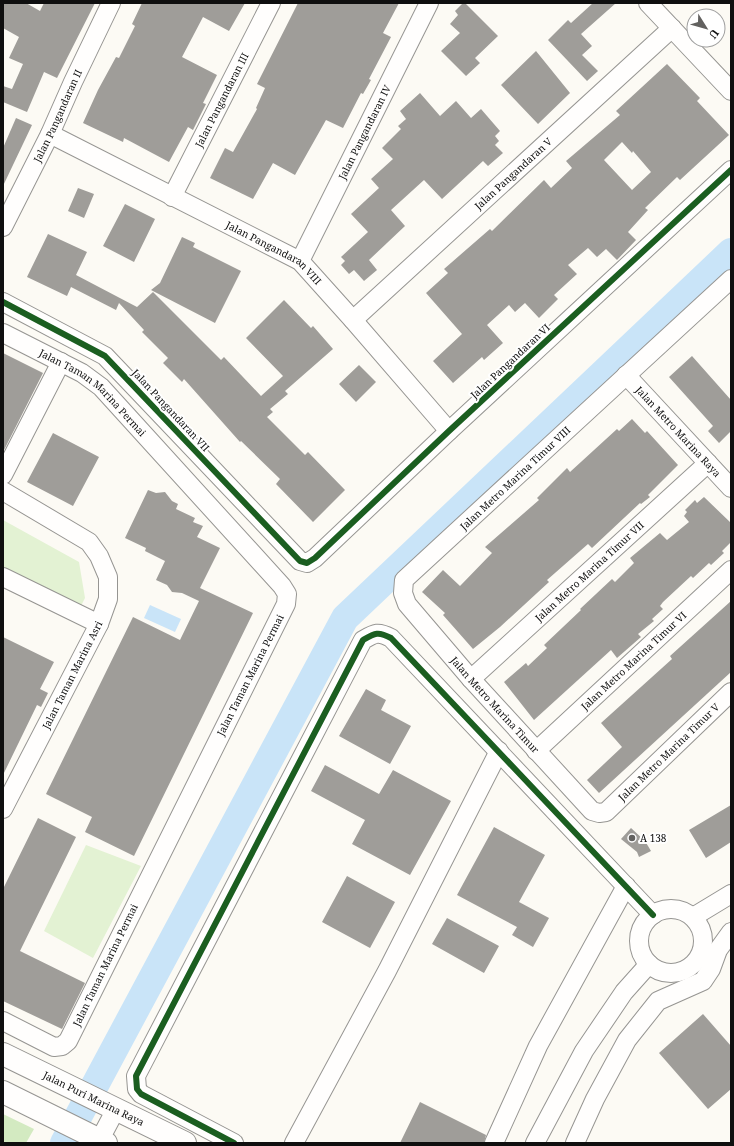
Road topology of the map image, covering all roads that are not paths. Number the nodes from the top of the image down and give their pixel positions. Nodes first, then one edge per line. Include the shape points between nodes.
1 (111, 3) edge
2 (271, 3) edge
3 (429, 3) edge
4 (648, 3) edge
5 (672, 28) junction
6 (731, 91) edge
7 (50, 134) junction
8 (731, 170) edge
9 (172, 197) junction
10 (3, 227) edge
11 (300, 260) junction
12 (731, 279) edge
13 (3, 302) edge
14 (353, 320) junction
15 (3, 333) edge
16 (61, 362) junction
17 (626, 375) junction
18 (449, 431) junction
19 (708, 463) junction
20 (3, 475) edge
21 (731, 488) edge
22 (3, 491) edge
23 (303, 562) joint
24 (731, 570) edge
25 (3, 577) edge
26 (404, 580) joint
27 (99, 624) junction
28 (471, 679) junction
29 (731, 692) edge
30 (499, 750) junction
31 (536, 751) junction
32 (3, 809) edge
33 (606, 812) joint
34 (626, 886) junction
35 (731, 894) edge
36 (653, 914) junction
37 (693, 917) junction
38 (731, 932) edge
39 (649, 964) junction
40 (3, 1021) edge
41 (3, 1054) edge
42 (45, 1074) junction
43 (3, 1092) edge
44 (31, 1106) junction
45 (116, 1108) junction
46 (96, 1139) edge
47 (185, 1143) edge
48 (234, 1143) edge
49 (294, 1143) edge
50 (494, 1143) edge
51 (535, 1143) edge
52 (575, 1143) edge

1 - 7 street, Jalan Pangandaran II
2 - 9 street, Jalan Pangandaran III
3 - 11 street, Jalan Pangandaran IV
4 - 5 street
5 - 6 street
5 - 14 street, Jalan Pangandaran V
7 - 9 street, Jalan Pangandaran VIII
7 - 10 street, Jalan Pangandaran II
8 - 18 street, Jalan Pangandaran VI
9 - 11 street, Jalan Pangandaran VIII
11 - 14 street, Jalan Pangandaran VIII
12 - 17 street, Jalan Metro Marina Timur VIII
13 - 23 street, Jalan Pangandaran VII via 105,356
14 - 18 street, Jalan Pangandaran VIII
15 - 16 street, Jalan Taman Marina Permai
16 - 20 street
16 - 40 street, Jalan Taman Marina Permai via 101,387 287,594 286,604 68,1041 62,1046 54,1047
17 - 19 street, Jalan Metro Marina Raya
17 - 26 street, Jalan Metro Marina Timur VIII
18 - 23 street, Jalan Pangandaran VI via 315,558 307,563
19 - 21 street, Jalan Metro Marina Raya
19 - 28 street, Jalan Metro Marina Timur VII
22 - 27 street, Jalan Taman Marina Asri via 89,542 99,556 108,577 108,599
24 - 31 street, Jalan Metro Marina Timur VI
25 - 27 street
26 - 28 street, Jalan Metro Marina Timur via 403,593 407,604
27 - 32 street, Jalan Taman Marina Asri
28 - 31 street, Jalan Metro Marina Timur
29 - 33 street, Jalan Metro Marina Timur V
30 - 34 street
30 - 48 street via 391,638 381,633 373,634 364,640 136,1076 137,1089 142,1094
30 - 49 street via 387,971
31 - 33 street, Jalan Metro Marina Timur via 592,811
34 - 36 street
34 - 50 street via 538,1046
35 - 37 street
36 - 37 street via 666,909 681,910
36 - 39 street via 641,929 639,938 640,948
37 - 39 street via 701,929 703,943 699,957 689,967 676,972 661,971
38 - 52 street via 718,950 703,981 658,1001 627,1040
39 - 51 street via 624,992 584,1051
41 - 42 street, Jalan Puri Marina Raya
42 - 44 street
42 - 45 street, Jalan Puri Marina Raya
43 - 44 street
44 - 46 street
45 - 46 street
45 - 47 street, Jalan Puri Marina Raya

